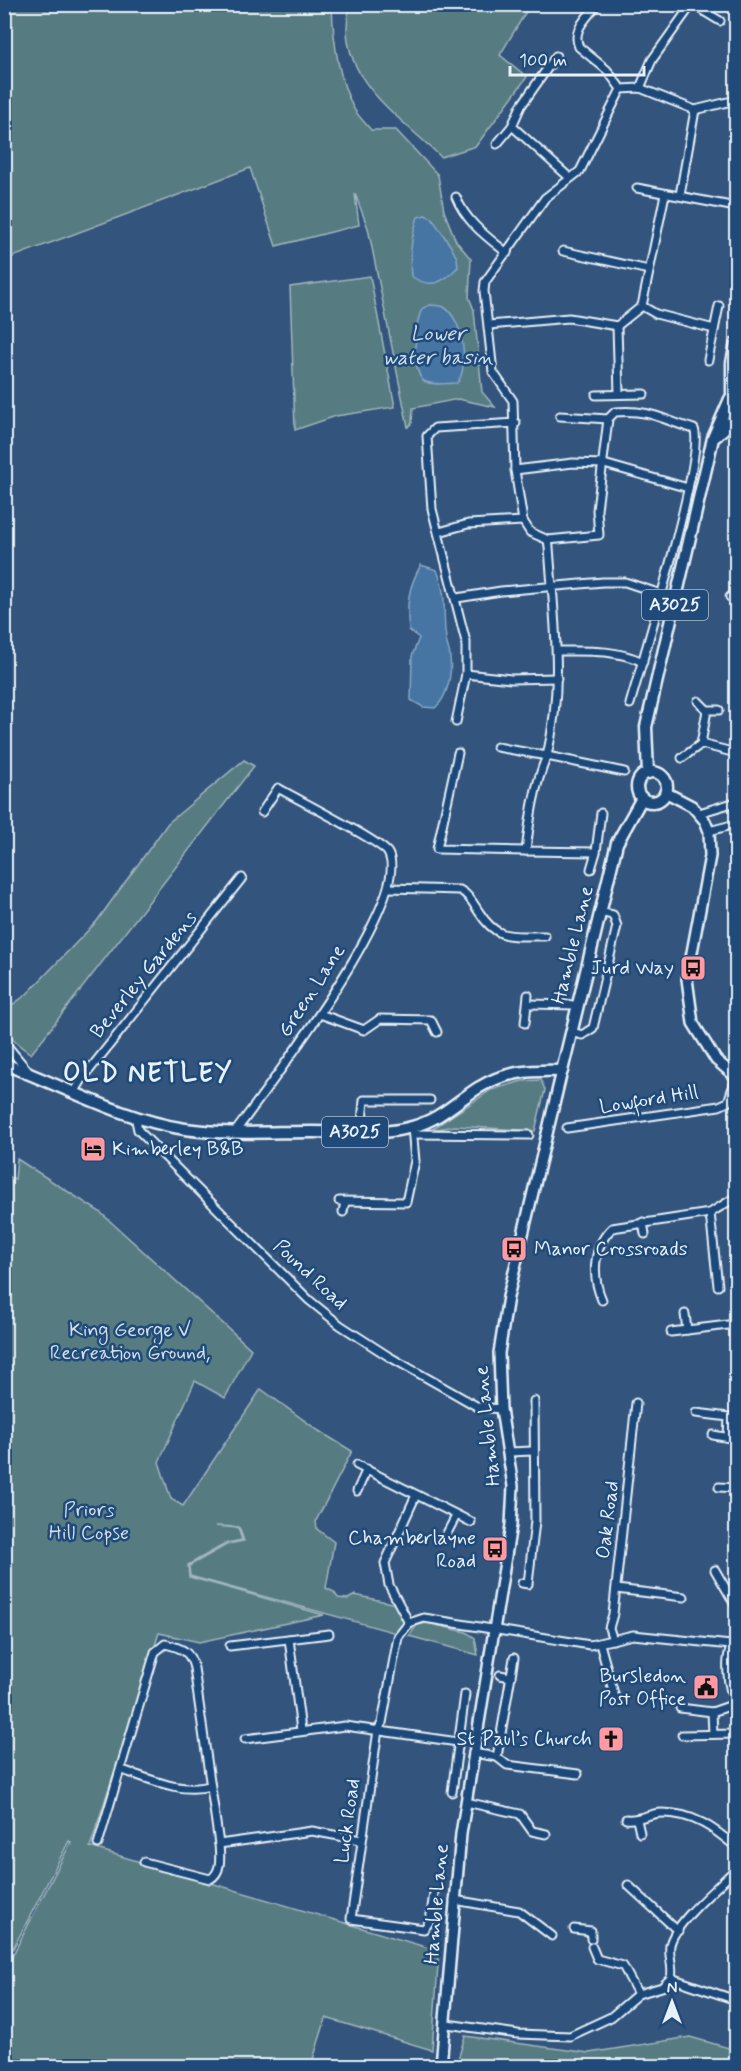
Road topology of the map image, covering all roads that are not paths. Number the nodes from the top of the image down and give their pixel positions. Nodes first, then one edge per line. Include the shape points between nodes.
1 (597, 4) edge
2 (692, 4) edge
3 (720, 21) dead end
4 (556, 56) dead end
5 (640, 88) junction
6 (621, 89) junction
7 (736, 100) edge
8 (695, 110) junction
9 (512, 126) junction
10 (496, 144) dead end
11 (570, 178) junction
12 (637, 188) dead end
13 (665, 194) junction
14 (680, 195) junction
15 (456, 197) dead end
16 (736, 207) edge
17 (562, 251) dead end
18 (507, 252) junction
19 (649, 270) junction
20 (642, 306) junction
21 (719, 306) dead end
22 (489, 325) junction
23 (617, 326) junction
24 (714, 329) junction
25 (736, 343) edge
26 (708, 360) dead end
27 (733, 393) edge
28 (619, 394) junction
29 (644, 394) dead end
30 (596, 395) dead end
31 (736, 412) edge
32 (560, 416) dead end
33 (736, 417) edge
34 (608, 419) junction
35 (516, 423) junction
36 (713, 438) junction
37 (604, 464) junction
38 (515, 470) junction
39 (688, 488) junction
40 (523, 521) junction
41 (439, 532) junction
42 (548, 540) junction
43 (554, 587) junction
44 (661, 594) junction
45 (457, 598) junction
46 (557, 651) junction
47 (643, 662) junction
48 (466, 674) junction
49 (557, 678) junction
50 (698, 701) dead end
51 (630, 704) dead end
52 (707, 710) junction
53 (719, 710) dead end
54 (456, 722) dead end
55 (701, 744) junction
56 (497, 747) dead end
57 (458, 753) dead end
58 (736, 753) edge
59 (547, 756) junction
60 (682, 758) dead end
61 (624, 772) dead end
62 (648, 773) junction
63 (665, 792) junction
64 (642, 798) junction
65 (736, 802) edge
66 (262, 812) dead end
67 (601, 813) dead end
68 (699, 813) junction
69 (736, 825) edge
70 (709, 831) junction
71 (526, 850) junction
72 (596, 852) junction
73 (591, 869) dead end
74 (242, 878) dead end
75 (389, 888) junction
76 (599, 912) junction
77 (545, 936) dead end
78 (528, 995) dead end
79 (528, 1004) junction
80 (577, 1005) junction
81 (320, 1014) junction
82 (525, 1023) dead end
83 (437, 1032) dead end
84 (571, 1032) junction
85 (4, 1042) edge
86 (4, 1064) edge
87 (561, 1071) junction
88 (29, 1073) junction
89 (736, 1078) edge
90 (74, 1094) junction
91 (430, 1100) dead end
92 (728, 1102) junction
93 (736, 1103) edge
94 (135, 1116) junction
95 (571, 1125) dead end
96 (413, 1131) junction
97 (235, 1132) junction
98 (361, 1132) junction
99 (529, 1135) dead end
100 (736, 1197) edge
101 (343, 1212) dead end
102 (710, 1213) junction
103 (643, 1222) junction
104 (645, 1234) dead end
105 (718, 1286) dead end
106 (602, 1300) dead end
107 (685, 1314) dead end
108 (736, 1324) edge
109 (687, 1330) junction
110 (671, 1332) dead end
111 (534, 1401) dead end
112 (636, 1403) dead end
113 (501, 1409) junction
114 (696, 1413) dead end
115 (713, 1435) dead end
116 (728, 1437) junction
117 (736, 1439) edge
118 (533, 1450) junction
119 (509, 1452) junction
120 (357, 1465) dead end
121 (367, 1469) junction
122 (719, 1487) dead end
123 (736, 1488) edge
124 (357, 1491) dead end
125 (416, 1495) junction
126 (456, 1516) junction
127 (471, 1522) dead end
128 (445, 1537) dead end
129 (715, 1570) dead end
130 (522, 1583) dead end
131 (616, 1589) junction
132 (684, 1597) dead end
133 (736, 1606) edge
134 (409, 1623) junction
135 (494, 1630) junction
136 (329, 1634) dead end
137 (289, 1639) junction
138 (613, 1640) junction
139 (734, 1643) edge
140 (600, 1644) junction
141 (230, 1646) dead end
142 (514, 1658) dead end
143 (500, 1675) dead end
144 (511, 1677) junction
145 (465, 1694) dead end
146 (616, 1701) dead end
147 (736, 1704) edge
148 (680, 1708) dead end
149 (712, 1712) junction
150 (301, 1730) junction
151 (378, 1730) junction
152 (713, 1734) junction
153 (736, 1734) edge
154 (682, 1735) dead end
155 (245, 1738) dead end
156 (458, 1742) junction
157 (473, 1753) junction
158 (497, 1757) junction
159 (122, 1770) junction
160 (578, 1774) dead end
161 (210, 1786) junction
162 (452, 1792) dead end
163 (466, 1802) junction
164 (626, 1820) dead end
165 (637, 1820) junction
166 (640, 1833) dead end
167 (546, 1834) dead end
168 (361, 1840) junction
169 (98, 1844) dead end
170 (219, 1844) junction
171 (736, 1847) edge
172 (144, 1862) dead end
173 (736, 1869) edge
174 (628, 1885) dead end
175 (434, 1893) dead end
176 (454, 1900) junction
177 (574, 1929) dead end
178 (678, 1931) junction
179 (552, 1936) dead end
180 (671, 1978) junction
181 (638, 1994) junction
182 (736, 2000) edge
183 (447, 2024) junction
184 (441, 2067) edge

1 - 6 street via 581,24 576,41 616,79
2 - 3 street
2 - 5 street via 652,60
4 - 9 street via 521,106
5 - 6 street
5 - 8 street
6 - 11 street via 580,171
7 - 8 street
8 - 14 street
9 - 10 street
9 - 11 street
11 - 18 street via 545,198
12 - 13 street
13 - 14 street
13 - 19 street
14 - 16 street
15 - 18 street via 474,226
17 - 19 street
18 - 22 street via 485,282
19 - 20 street
20 - 23 street
20 - 24 street via 656,314
21 - 24 street
22 - 23 street via 569,318
22 - 35 street via 493,372 513,401
23 - 28 street
24 - 26 street
25 - 27 main road, A3025
27 - 31 main road via 731,407
27 - 36 main road, A3025
28 - 29 street
28 - 30 street
32 - 34 street
33 - 36 main road
34 - 37 street
34 - 39 street via 615,412 634,410 694,429 696,453
35 - 38 street
35 - 41 street via 430,431 426,442 431,498
36 - 62 main road, A3025 via 646,727
37 - 38 street via 573,463
37 - 39 street
37 - 42 street via 597,510 599,535
38 - 40 street
39 - 44 street
40 - 41 street via 468,524
40 - 42 street via 530,532
41 - 45 street
42 - 43 street
43 - 44 street via 603,582
43 - 45 street
43 - 46 street
44 - 47 street
45 - 48 street via 466,642
46 - 47 street via 605,651
46 - 49 street
47 - 51 street
48 - 49 street via 511,679
48 - 54 street
49 - 59 street via 556,714
50 - 52 street
52 - 53 street
52 - 55 street
55 - 58 street
55 - 60 street
56 - 59 street
57 - 71 street via 437,849
59 - 61 street
59 - 71 street via 540,772
62 - 63 main road via 664,779
62 - 64 main road via 638,783
63 - 64 main road via 655,802
63 - 68 main road
64 - 76 main road, Hamble Lane via 618,843
65 - 68 street
66 - 75 street, Green Lane via 278,788 387,850
67 - 72 street
68 - 70 main road
69 - 70 street
70 - 89 main road via 710,856 687,980 693,1023 716,1060
71 - 72 street
72 - 73 street
74 - 90 street, Beverley Gardens
75 - 77 street via 460,890 496,933
75 - 81 street, Green Lane
76 - 80 main road, Hamble Lane
76 - 84 street via 613,915 617,926 593,1028 582,1035
78 - 79 street
79 - 80 street
79 - 82 street
80 - 84 main road, Hamble Lane
81 - 83 street via 364,1030 380,1019 431,1020
81 - 97 street, Green Lane
84 - 87 main road, Hamble Lane
85 - 88 street
86 - 88 main road, A3025
87 - 96 main road, A3025 via 522,1071 500,1076
87 - 113 main road, Hamble Lane via 503,1322 499,1353
88 - 90 main road, A3025
89 - 92 street, Lowford Hill
90 - 94 main road, A3025
91 - 98 street via 364,1100
92 - 93 street, Lowford Hill
92 - 95 street, Lowford Hill via 689,1112
94 - 97 main road, A3025 via 184,1128
94 - 113 street, Pound Road via 138,1130 324,1312 388,1356 478,1407
96 - 98 main road, A3025
96 - 99 street
96 - 101 street via 415,1161 406,1202 342,1201
97 - 98 main road, A3025
100 - 102 street
102 - 103 street
102 - 105 street
103 - 104 street
103 - 106 street via 620,1225 606,1234 596,1261 595,1281
107 - 109 street
108 - 109 street
109 - 110 street
111 - 118 street
112 - 131 street, Oak Road
113 - 119 main road, Hamble Lane
114 - 116 street via 729,1417
115 - 116 street
116 - 117 street
118 - 119 street
118 - 130 street via 533,1555 528,1584
119 - 135 main road, Hamble Lane via 513,1486 511,1525
120 - 121 street
121 - 124 street
121 - 125 street
122 - 123 street
125 - 126 street
125 - 134 street via 385,1563 389,1585
126 - 127 street
126 - 128 street
129 - 133 street
131 - 132 street
131 - 138 street, Oak Road via 609,1628
134 - 135 street via 424,1618
134 - 151 street, Luck Road via 398,1637
135 - 140 street
135 - 157 main road, Hamble Lane
136 - 137 street
137 - 141 street
137 - 150 street
138 - 139 street via 633,1635
138 - 140 street
139 - 147 street via 728,1677
140 - 146 street
142 - 144 street
143 - 144 street
144 - 158 street
145 - 156 street
147 - 149 street
148 - 149 street
149 - 152 street
150 - 151 street via 345,1726
150 - 155 street
151 - 156 street
151 - 168 street, Luck Road
152 - 153 street
152 - 154 street
156 - 162 street
157 - 158 street
157 - 163 main road, Hamble Lane
158 - 160 street via 507,1765
159 - 161 street via 183,1789
159 - 161 street via 155,1652 165,1644 190,1654
159 - 169 street
161 - 170 street
163 - 167 street via 520,1814 532,1831
163 - 176 main road, Hamble Lane
164 - 165 street
165 - 166 street
165 - 171 street via 662,1813 699,1820
168 - 170 street via 312,1831
168 - 175 street, Luck Road via 351,1919 424,1929 430,1921
170 - 172 street via 217,1874 210,1880
173 - 178 street
174 - 178 street
176 - 179 street via 519,1911
176 - 183 main road, Hamble Lane
177 - 181 street via 591,1931 597,1959 624,1966
178 - 180 street via 669,1951
180 - 181 street via 662,1987
180 - 182 street
181 - 183 street via 611,2017 570,2036 518,2034
183 - 184 main road, Hamble Lane

